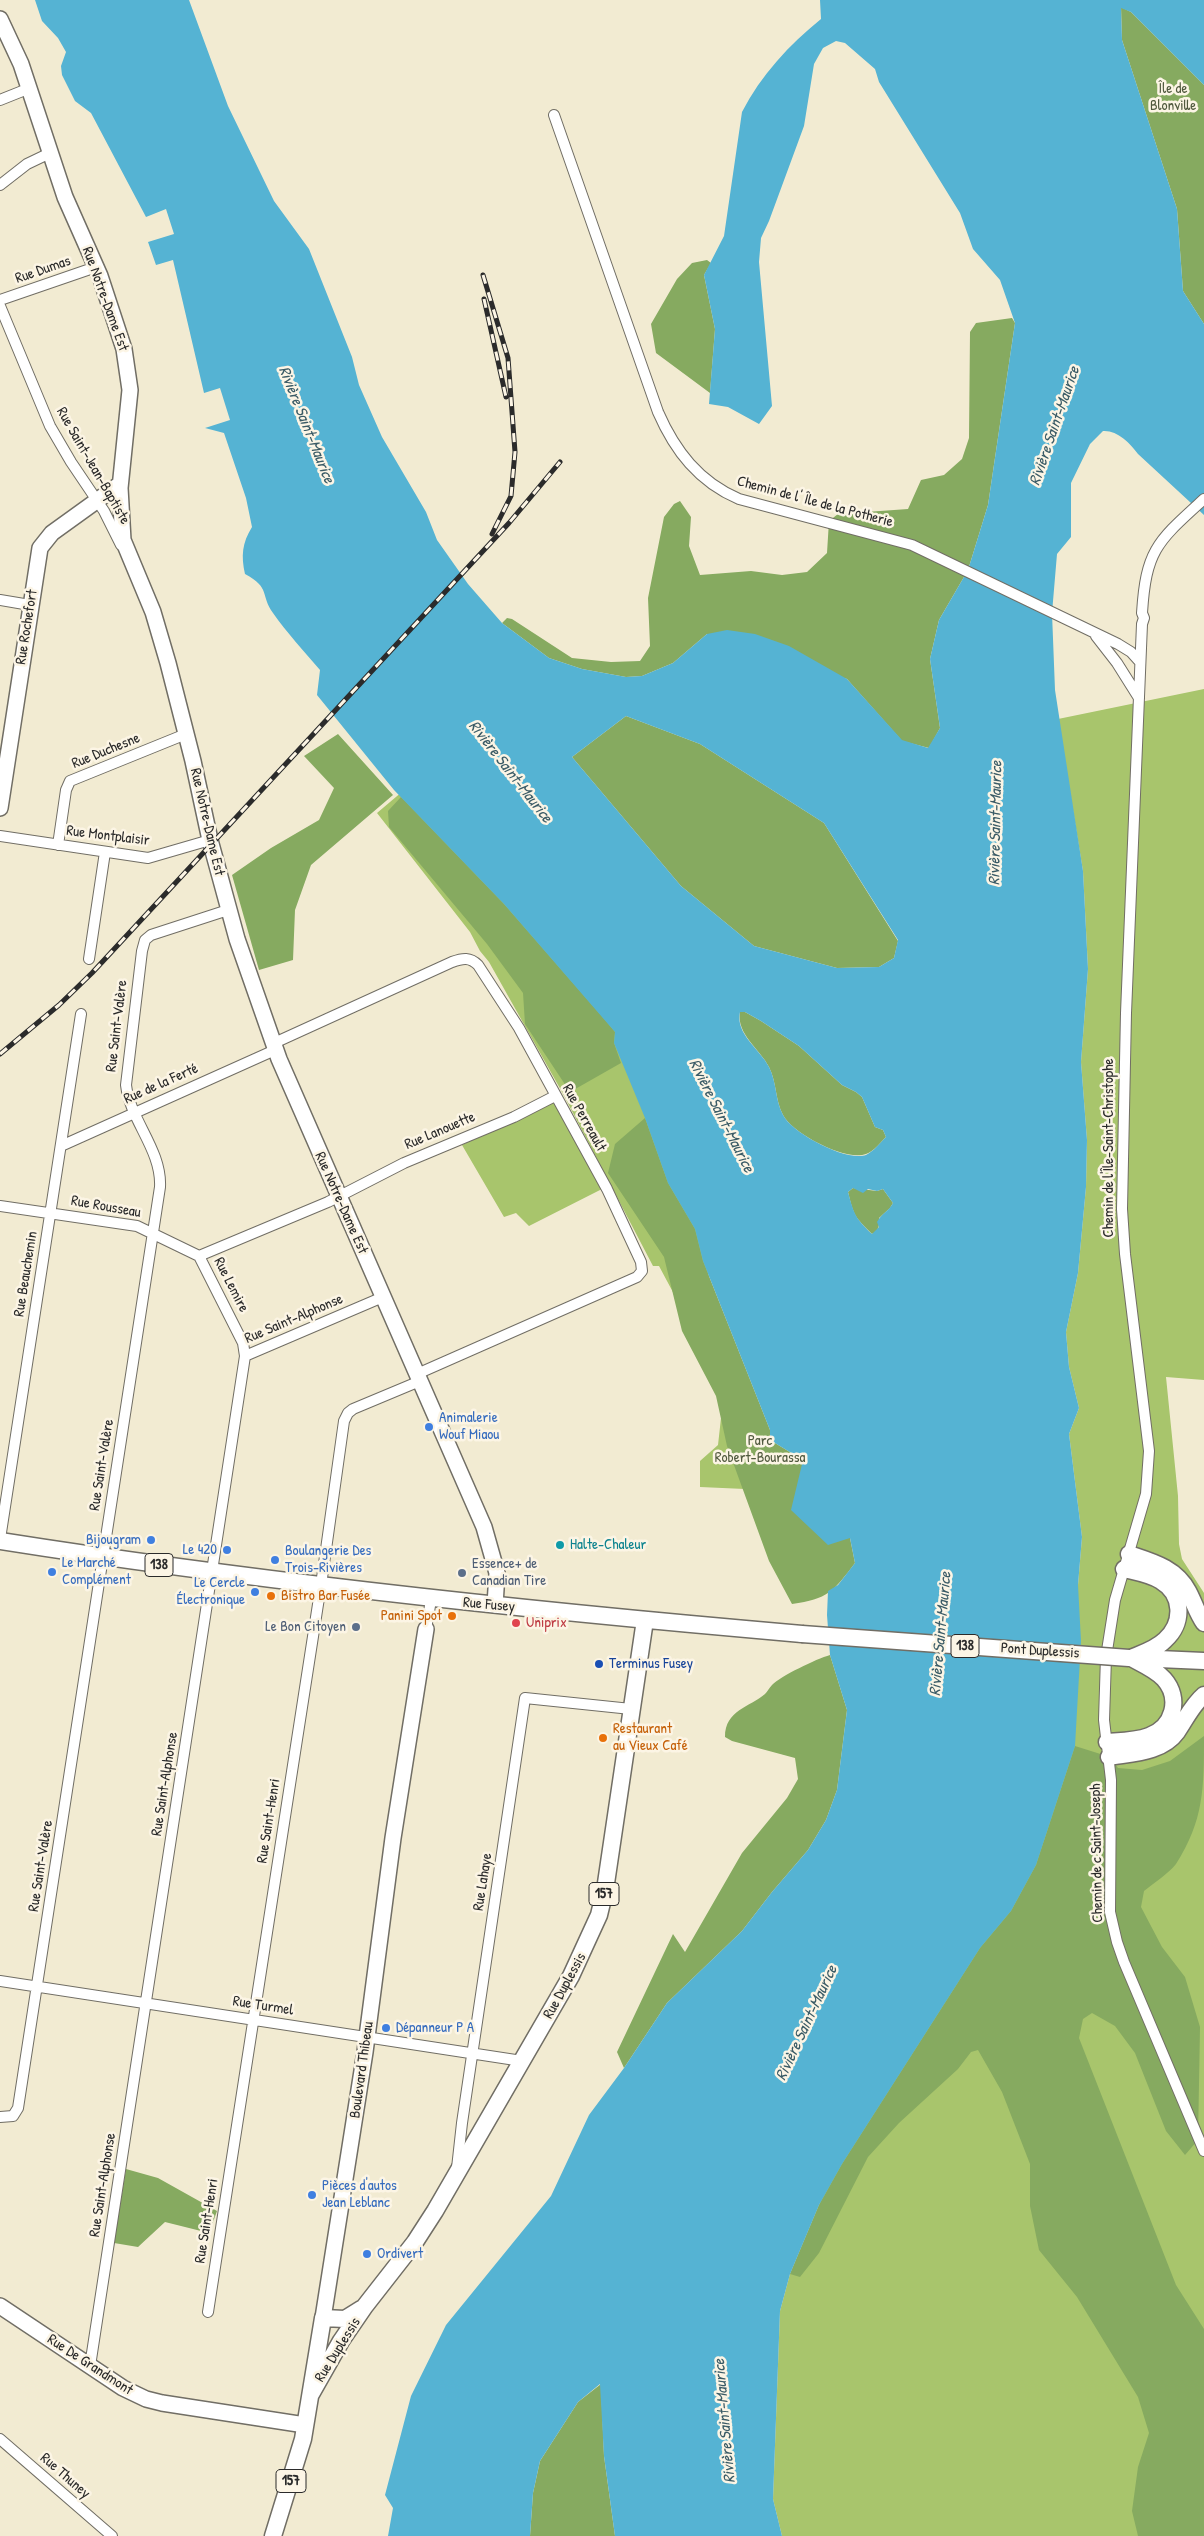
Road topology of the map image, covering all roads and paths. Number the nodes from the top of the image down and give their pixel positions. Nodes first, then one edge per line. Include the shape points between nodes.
1 (0, 20) edge
2 (30, 88) junction
3 (0, 100) edge
4 (554, 115) dead end
5 (50, 153) junction
6 (0, 185) edge
7 (96, 267) junction
8 (0, 300) edge
9 (0, 306) edge
10 (120, 484) junction
11 (1204, 500) edge
12 (96, 501) junction
13 (129, 557) junction
14 (0, 600) edge
15 (30, 605) junction
16 (1093, 634) junction
17 (1140, 662) junction
18 (1140, 699) junction
19 (186, 734) junction
20 (0, 808) edge
21 (0, 836) edge
22 (210, 840) junction
23 (58, 845) junction
24 (105, 852) junction
25 (228, 910) junction
26 (89, 959) dead end
27 (81, 1014) dead end
28 (274, 1047) junction
29 (555, 1096) junction
30 (134, 1112) junction
31 (61, 1146) junction
32 (338, 1196) junction
33 (0, 1206) edge
34 (50, 1213) junction
35 (152, 1233) junction
36 (199, 1256) junction
37 (383, 1297) junction
38 (245, 1356) junction
39 (419, 1378) junction
40 (0, 1540) edge
41 (104, 1557) junction
42 (1127, 1561) junction
43 (213, 1572) junction
44 (321, 1585) junction
45 (430, 1600) junction
46 (495, 1605) junction
47 (646, 1620) junction
48 (1204, 1623) edge
49 (426, 1629) joint
50 (802, 1634) joint
51 (1106, 1656) joint
52 (1130, 1658) junction
53 (1204, 1661) edge
54 (1204, 1694) edge
55 (631, 1709) junction
56 (1108, 1750) junction
57 (0, 1980) edge
58 (38, 1987) junction
59 (146, 2003) junction
60 (253, 2020) junction
61 (366, 2037) junction
62 (472, 2053) junction
63 (522, 2061) junction
64 (0, 2117) edge
65 (1204, 2151) edge
66 (456, 2176) junction
67 (0, 2306) edge
68 (365, 2306) junction
69 (208, 2312) dead end
70 (323, 2318) junction
71 (90, 2366) junction
72 (311, 2394) junction
73 (305, 2425) junction
74 (0, 2438) edge
75 (112, 2536) edge
76 (273, 2536) edge

1 - 2 street, Rue Notre-Dame Est via 18,54
2 - 3 street
2 - 5 street, Rue Notre-Dame Est
4 - 16 street, Chemin de l' Île de la Potherie via 658,412 688,464 712,485 739,499 900,540
5 - 6 street via 27,164
5 - 7 street, Rue Notre-Dame Est via 68,207
7 - 8 street, Rue Dumas
7 - 10 street, Rue Notre-Dame Est via 128,366 129,398
9 - 12 street, Rue Saint-Jean-Baptiste via 50,426
10 - 12 street, Rue Rochefort
10 - 13 street, Rue Notre-Dame Est via 122,534
11 - 17 street, Chemin de l'Île-Saint-Christophe via 1162,539 1147,568
12 - 13 street, Rue Saint-Jean-Baptiste
12 - 15 street, Rue Rochefort via 43,542
13 - 19 street, Rue Notre-Dame Est via 153,612
14 - 15 street
15 - 20 street, Rue Rochefort
16 - 17 street, Chemin de l' Île de la Potherie via 1131,652
16 - 18 street
17 - 18 street, Chemin de l'Île-Saint-Christophe
18 - 42 street, Chemin de l'Île-Saint-Christophe via 1126,1013 1122,1209 1124,1254 1150,1451 1146,1494
19 - 22 street, Rue Notre-Dame Est
19 - 23 street, Rue Duchesne via 70,781
21 - 23 street, Rue Montplaisir
22 - 24 street, Rue Montplaisir via 153,858
22 - 25 street, Rue Notre-Dame Est
23 - 24 street, Rue Montplaisir
24 - 26 street
25 - 28 street, Rue Notre-Dame Est
25 - 30 street, Rue Saint-Valère via 156,933 144,943 126,1077
27 - 31 street, Rue Beauchemin
28 - 29 street, Rue Perreault via 452,962 467,959 478,966 514,1019
28 - 30 street, Rue de la Ferté
28 - 32 street, Rue Notre-Dame Est
29 - 32 street, Rue Lanouette
29 - 39 street, Rue Perreault via 614,1202 642,1271 637,1277
30 - 31 street, Rue de la Ferté
30 - 35 street, Rue Saint-Valère via 160,1174
31 - 34 street, Rue Beauchemin
32 - 36 street
32 - 37 street, Rue Notre-Dame Est
33 - 34 street, Rue Rousseau
34 - 35 street, Rue Rousseau via 137,1226
34 - 40 street, Rue Beauchemin
35 - 36 street, Rue Rousseau
35 - 41 street, Rue Saint-Valère
36 - 38 street, Rue Lemire via 243,1343
37 - 38 street, Rue Saint-Alphonse
37 - 39 street, Rue Notre-Dame Est
38 - 43 street, Rue Saint-Alphonse
39 - 44 street, Rue Saint-Henri via 346,1415
39 - 46 street, Rue Notre-Dame Est via 488,1537 497,1573
40 - 41 main road, Rue Fusey / 138
41 - 43 main road, Rue Fusey / 138
41 - 58 street, Rue Saint-Valère
42 - 48 main road via 1158,1564 1177,1575
42 - 51 street, Chemin de l'Île-Saint-Christophe via 1111,1616
42 - 52 main road via 1162,1581 1174,1592 1179,1607 1175,1626 1167,1639
43 - 44 main road, Rue Fusey / 138
43 - 59 street, Rue Saint-Alphonse
44 - 45 main road, Rue Fusey / 138
44 - 60 street, Rue Saint-Henri
45 - 46 main road, Rue Fusey / 138
45 - 49 street, Boulevard Thibeau
46 - 47 main road, Rue Fusey / 138
47 - 50 main road, Rue Fusey / 138
47 - 55 main road, Rue Duplessis / 157
49 - 61 street, Boulevard Thibeau
50 - 52 main road, Pont Duplessis / 138, bridge
51 - 56 street, Chemin de c Saint-Joseph via 1104,1713
52 - 53 main road, 138
52 - 56 main road via 1166,1682 1174,1700 1173,1712 1164,1726 1152,1735
54 - 56 main road via 1166,1743 1144,1751
55 - 62 street, Rue Lahaye via 525,1698
55 - 63 main road, Rue Duplessis / 157 via 599,1916 585,1950
56 - 65 street, Chemin de c Saint-Joseph via 1112,1926 1124,1962
57 - 58 street, Rue Turmel
58 - 59 street, Rue Turmel
58 - 64 street, Rue Saint-Valère via 18,2108 12,2116
59 - 60 street, Rue Turmel
59 - 71 street, Rue Saint-Alphonse
60 - 61 street, Rue Turmel
60 - 69 street, Rue Saint-Henri
61 - 62 street, Rue Turmel
61 - 70 street, Boulevard Thibeau
62 - 63 street, Rue Turmel
62 - 66 street, Rue Lahaye
63 - 66 main road, Rue Duplessis / 157
66 - 68 main road, Rue Duplessis / 157 via 415,2242
67 - 71 street, Rue De Grandmont
68 - 70 main road, Rue Duplessis / 157 via 345,2319
68 - 72 main road, Rue Duplessis / 157 via 337,2346
70 - 72 main road, Boulevard Thibeau / 157
71 - 73 street, Rue De Grandmont via 123,2388 153,2401
72 - 73 main road, Boulevard Thibeau / 157
73 - 76 main road, Boulevard Thibeau / 157 via 296,2466
74 - 75 street, Rue Thuney

